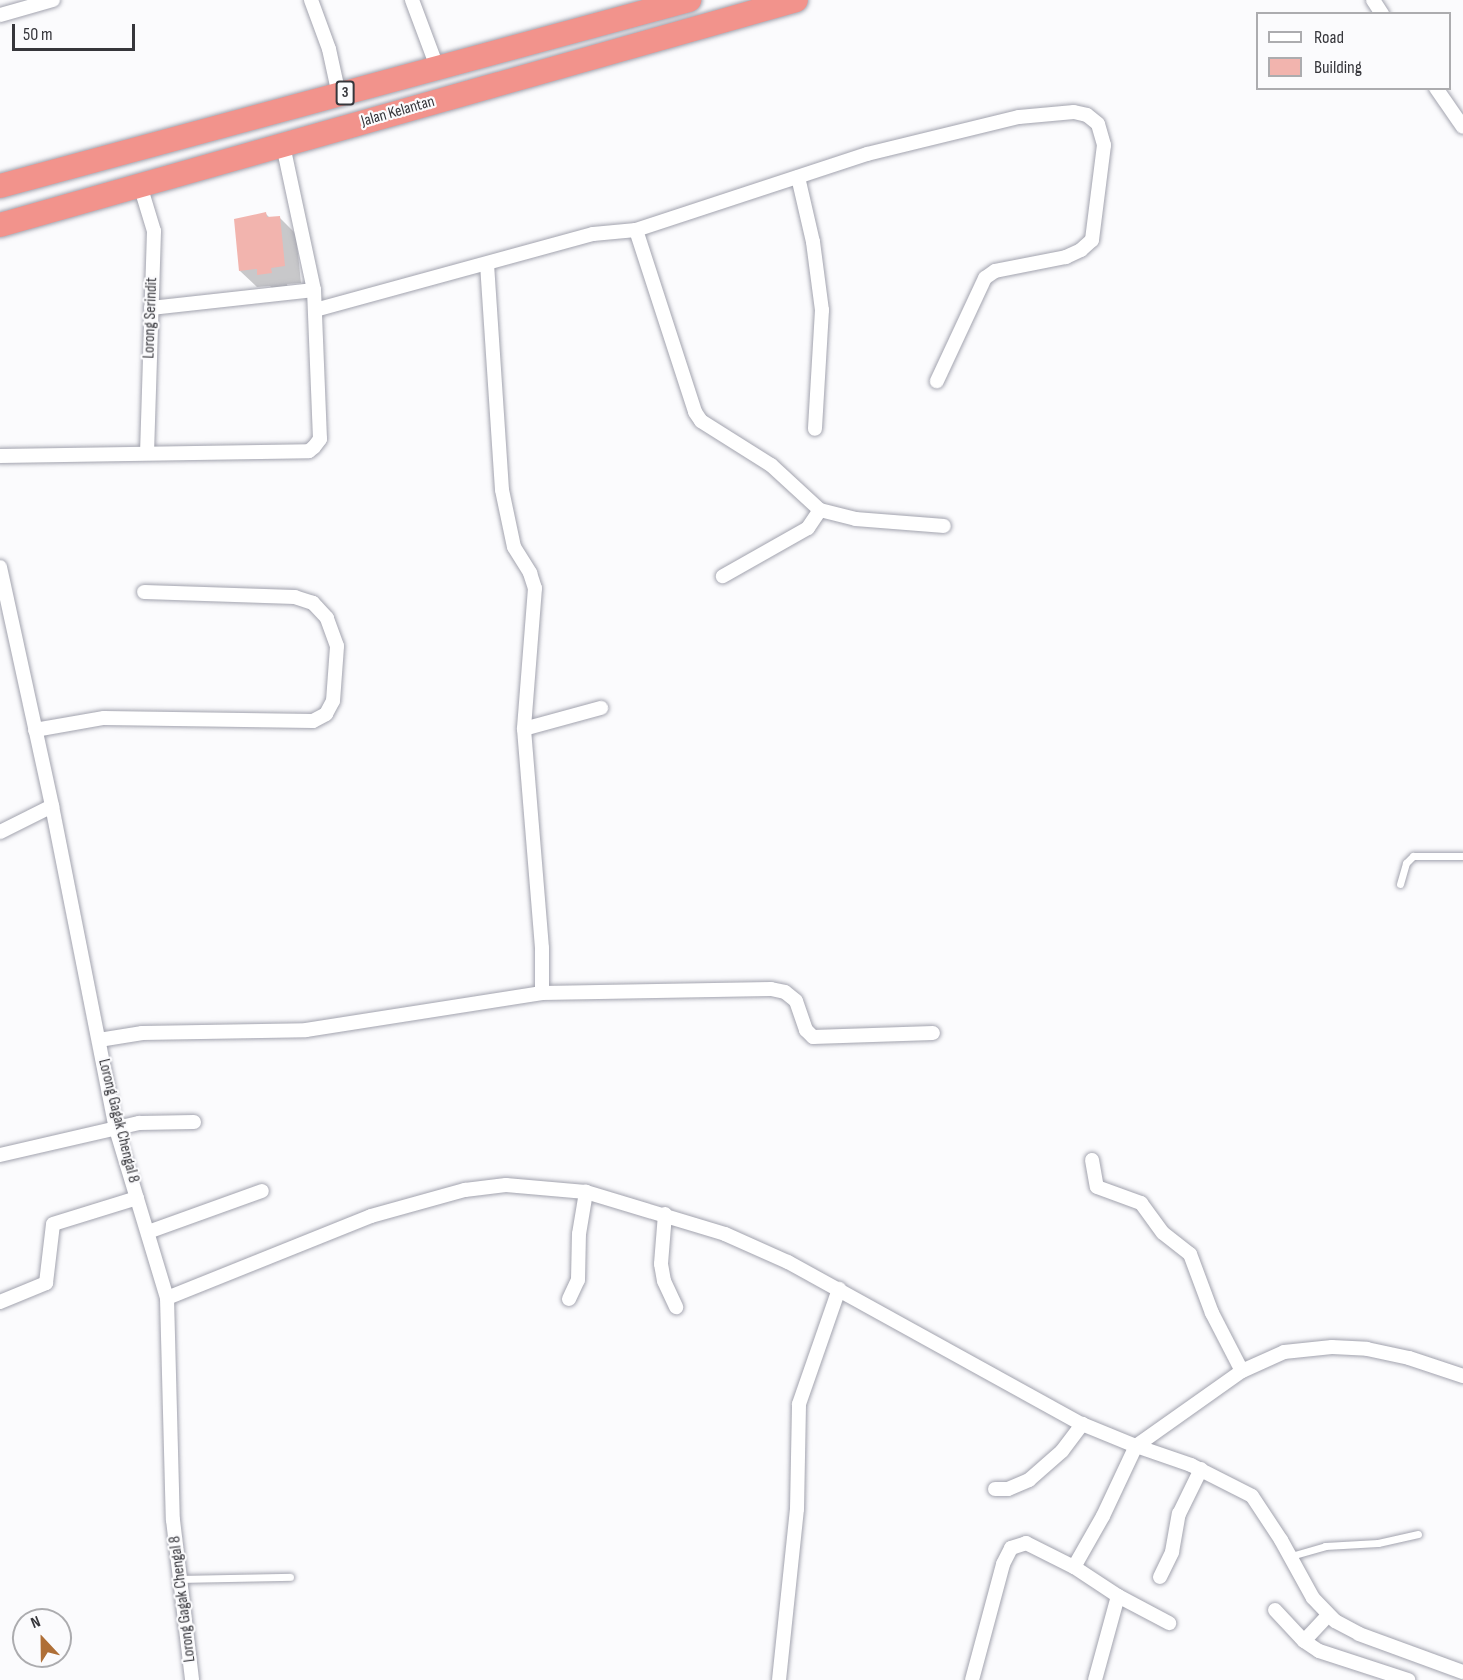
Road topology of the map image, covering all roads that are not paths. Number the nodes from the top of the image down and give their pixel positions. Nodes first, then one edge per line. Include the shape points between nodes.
1 (52, 0) edge
2 (311, 0) edge
3 (412, 0) edge
4 (689, 0) edge
5 (796, 0) edge
6 (0, 15) edge
7 (437, 67) junction
8 (1437, 90) edge
9 (339, 95) junction
10 (1463, 127) edge
11 (282, 145) junction
12 (798, 177) junction
13 (140, 185) junction
14 (0, 186) edge
15 (0, 225) edge
16 (636, 230) junction
17 (487, 264) junction
18 (314, 290) junction
19 (151, 308) junction
20 (315, 310) junction
21 (937, 381) dead end
22 (815, 429) dead end
23 (147, 453) junction
24 (0, 456) edge
25 (820, 510) junction
26 (944, 526) dead end
27 (0, 567) edge
28 (723, 576) dead end
29 (144, 592) dead end
30 (601, 708) dead end
31 (524, 729) junction
32 (35, 730) junction
33 (52, 806) junction
34 (0, 832) edge
35 (1463, 856) edge
36 (1400, 884) dead end
37 (542, 993) junction
38 (933, 1034) dead end
39 (99, 1040) junction
40 (194, 1122) dead end
41 (116, 1129) junction
42 (0, 1155) edge
43 (1092, 1160) dead end
44 (262, 1191) dead end
45 (586, 1192) junction
46 (137, 1198) junction
47 (664, 1214) junction
48 (148, 1232) junction
49 (839, 1289) junction
50 (167, 1298) junction
51 (569, 1299) dead end
52 (0, 1302) edge
53 (676, 1307) dead end
54 (1242, 1371) junction
55 (1463, 1376) edge
56 (1082, 1424) junction
57 (1136, 1446) junction
58 (1201, 1469) junction
59 (995, 1489) dead end
60 (1418, 1534) dead end
61 (1290, 1556) junction
62 (1074, 1567) junction
63 (290, 1577) dead end
64 (1160, 1577) dead end
65 (181, 1579) junction
66 (1118, 1596) junction
67 (1275, 1610) dead end
68 (1169, 1623) dead end
69 (1316, 1628) junction
70 (1463, 1672) edge
71 (192, 1680) edge
72 (779, 1680) edge
73 (972, 1680) edge
74 (1095, 1680) edge
75 (1408, 1680) edge

1 - 6 street
2 - 9 street via 329,50
3 - 7 street
4 - 7 highway, Jalan Kelantan / 3
5 - 11 highway, Jalan Kelantan / 3
7 - 9 highway, Jalan Kelantan / 3
8 - 10 street
9 - 14 highway, Jalan Kelantan / 3
11 - 13 highway, Jalan Kelantan / 3
11 - 18 street
12 - 16 street
12 - 21 street via 867,154 1020,117 1074,112 1087,115 1098,124 1104,145 1092,240 1066,257 995,271 985,278
12 - 22 street via 813,242 822,310
13 - 15 highway, Jalan Kelantan / 3
13 - 19 street, Lorong Serindit via 154,231
16 - 17 street via 593,234
16 - 25 street via 695,412 701,421 771,465
17 - 20 street
17 - 31 street via 502,490 514,547 535,588
18 - 19 street
18 - 20 street
19 - 23 street, Lorong Serindit
20 - 23 street via 320,439 314,447
23 - 24 street
25 - 26 street via 856,519
25 - 28 street via 808,528
27 - 32 street, Lorong Gagak Chengal 8
29 - 32 street via 295,597 313,603 327,618 337,646 333,701 326,714 313,721 104,718
30 - 31 street
31 - 37 street via 542,948
32 - 33 street, Lorong Gagak Chengal 8
33 - 34 street
33 - 39 street, Lorong Gagak Chengal 8
35 - 36 lane via 1413,856 1406,863
37 - 38 street via 771,989 785,992 796,1001 806,1030 813,1037
37 - 39 street via 306,1030 142,1033
39 - 41 street, Lorong Gagak Chengal 8
40 - 41 street via 149,1122
41 - 42 street
41 - 46 street, Lorong Gagak Chengal 8
43 - 54 street via 1097,1186 1141,1203 1163,1233 1190,1254 1212,1314
44 - 48 street
45 - 47 street
45 - 50 street via 506,1185 465,1190 371,1216
45 - 51 street via 579,1234 578,1280
46 - 48 street, Lorong Gagak Chengal 8
46 - 52 street via 53,1224 46,1283
47 - 49 street via 725,1234
47 - 53 street via 661,1264
48 - 50 street, Lorong Gagak Chengal 8
49 - 56 street
49 - 72 street via 800,1404 797,1509
50 - 65 street, Lorong Gagak Chengal 8 via 174,1520
54 - 55 street via 1284,1352 1332,1347 1409,1358
54 - 57 street
56 - 57 street
56 - 59 street via 1057,1456 1029,1480 1008,1489
57 - 58 street
57 - 62 street
58 - 61 street via 1252,1496
58 - 64 street via 1179,1514 1172,1552
60 - 61 lane via 1378,1543 1325,1546
61 - 69 street via 1313,1598
62 - 66 street
62 - 73 street via 1026,1543 1011,1548 1003,1564
63 - 65 lane
65 - 71 street, Lorong Gagak Chengal 8
66 - 68 street
66 - 74 street
67 - 69 street
69 - 70 street via 1359,1634
69 - 75 street via 1327,1654

